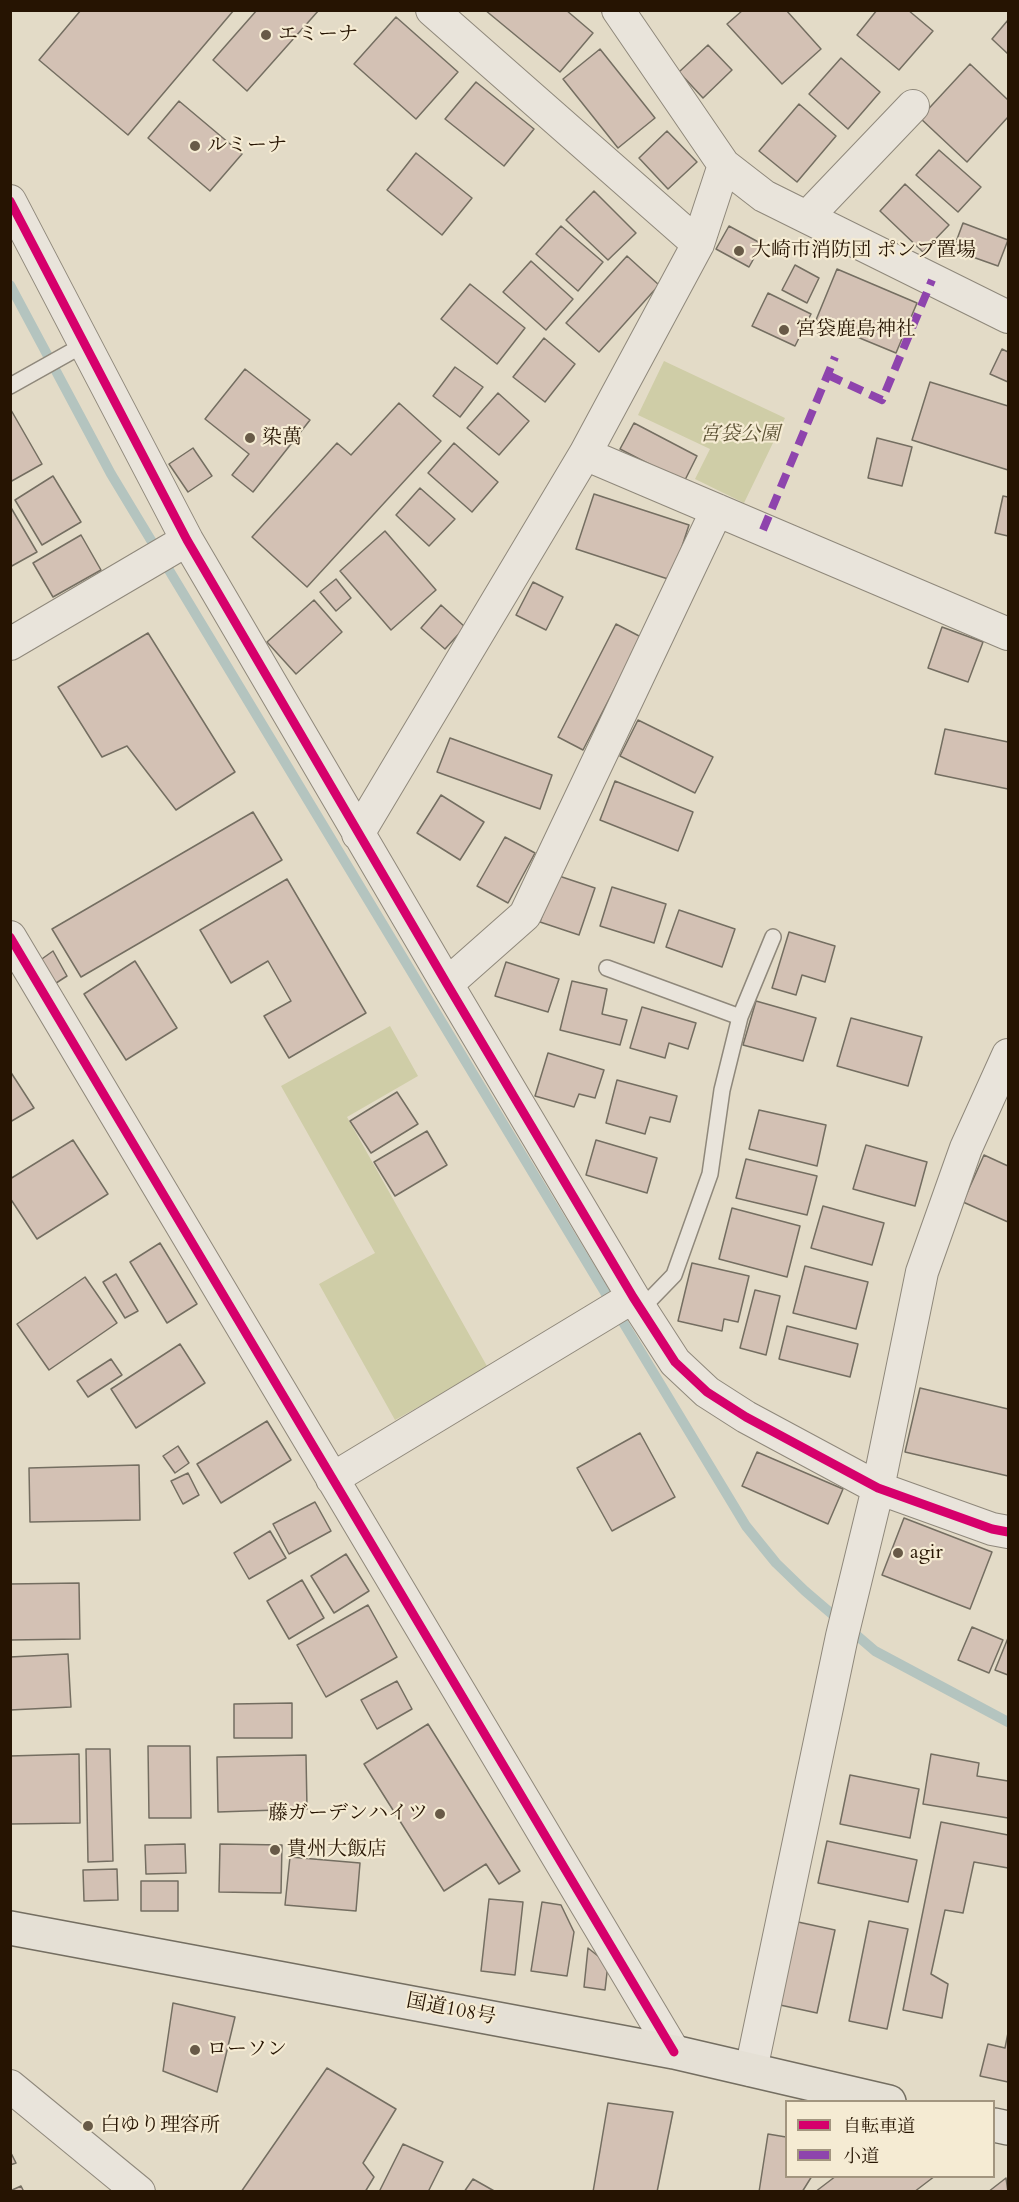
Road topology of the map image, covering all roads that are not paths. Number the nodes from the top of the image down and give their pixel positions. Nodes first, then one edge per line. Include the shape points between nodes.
1 (432, 10) edge
2 (618, 10) edge
3 (913, 106) dead end
4 (724, 165) junction
5 (10, 201) edge
6 (807, 217) junction
7 (698, 244) junction
8 (1008, 317) edge
9 (75, 349) junction
10 (12, 385) edge
11 (585, 454) junction
12 (717, 510) junction
13 (178, 545) junction
14 (1008, 634) edge
15 (10, 644) edge
16 (358, 834) junction
17 (10, 937) edge
18 (773, 937) dead end
19 (607, 968) dead end
20 (447, 984) junction
21 (740, 1017) junction
22 (1008, 1055) edge
23 (625, 1306) junction
24 (333, 1479) junction
25 (878, 1488) junction
26 (1008, 1532) edge
27 (10, 1928) edge
28 (674, 2052) junction
29 (751, 2070) junction
30 (10, 2086) edge
31 (881, 2100) edge
32 (139, 2192) edge

1 - 7 street
2 - 4 street
3 - 6 street
4 - 6 street via 764,196
4 - 7 street
5 - 9 street
6 - 8 street
7 - 11 street
9 - 10 lane
9 - 13 street
11 - 12 street
11 - 16 street
12 - 14 street
12 - 20 street via 525,915
13 - 15 street
13 - 16 street
16 - 20 street
17 - 24 street
18 - 21 lane
19 - 21 lane
20 - 23 street
21 - 23 lane via 722,1090 710,1174 674,1275
22 - 25 street via 966,1148 922,1272
23 - 24 street
23 - 25 street via 707,1392
24 - 28 street
25 - 26 street via 992,1530
25 - 29 street via 845,1624
27 - 28 highway, 国道108号
28 - 29 highway, 国道108号
29 - 31 highway, 国道108号
30 - 32 street

